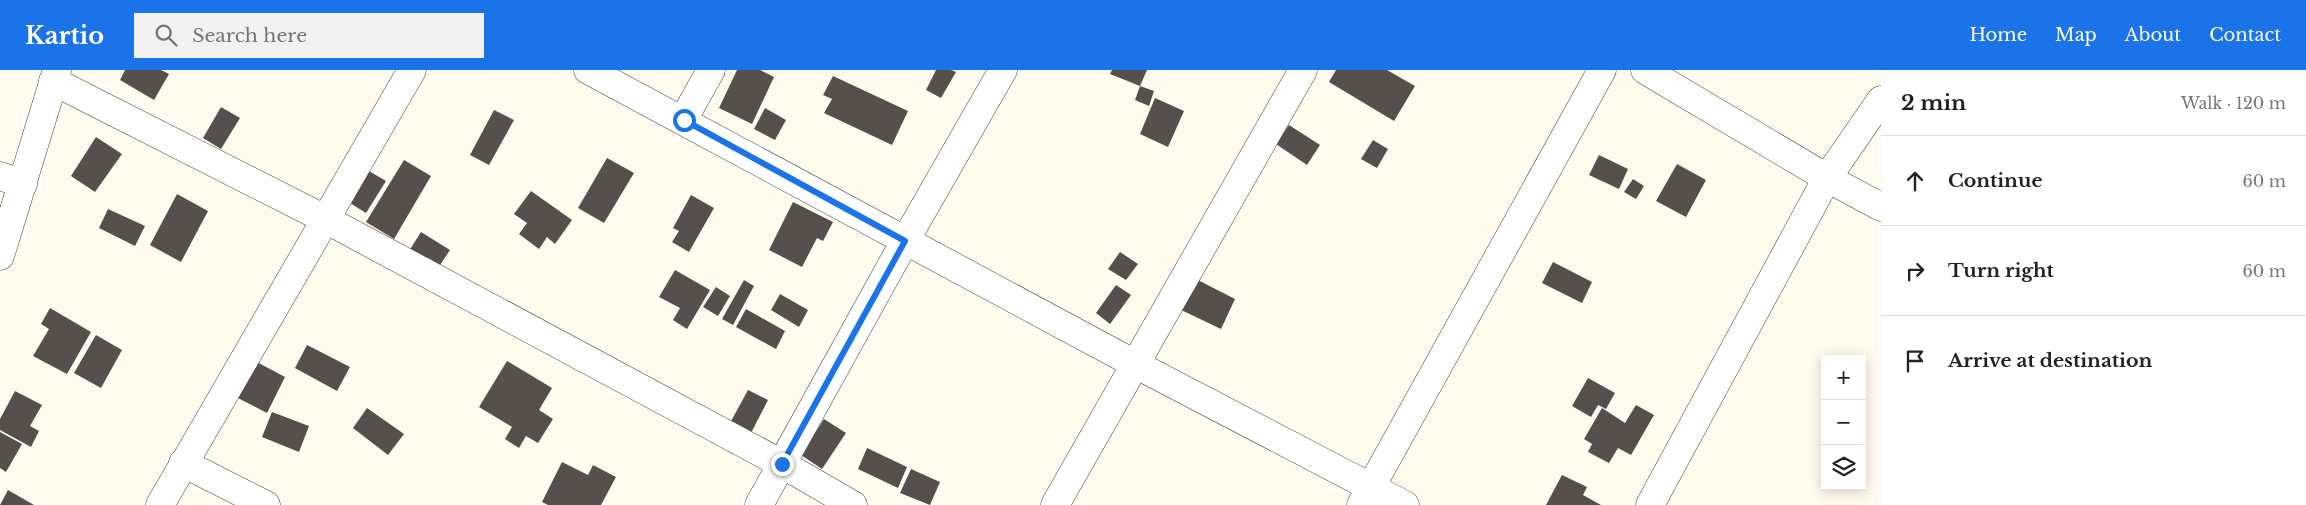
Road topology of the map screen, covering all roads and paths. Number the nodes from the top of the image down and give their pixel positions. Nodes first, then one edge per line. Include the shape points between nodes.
1 (412, 70) edge
2 (588, 70) edge
3 (711, 70) edge
4 (1003, 70) edge
5 (1303, 70) edge
6 (1602, 70) edge
7 (1645, 70) edge
8 (55, 75) edge
9 (1881, 100) edge
10 (684, 120) junction
11 (1827, 178) junction
12 (12, 180) edge
13 (1881, 207) edge
14 (327, 220) junction
15 (905, 241) junction
16 (0, 256) edge
17 (1135, 364) junction
18 (183, 463) junction
19 (782, 464) junction
20 (1367, 496) edge
21 (160, 505) edge
22 (266, 505) edge
23 (759, 505) edge
24 (853, 505) edge
25 (1055, 505) edge
26 (1405, 505) edge
27 (1650, 505) edge

1 - 14 street
2 - 10 street
3 - 10 street
4 - 15 street
5 - 17 street
6 - 20 street
7 - 11 street
8 - 12 street
8 - 14 street
9 - 11 street
10 - 15 street
11 - 13 street
11 - 27 street
12 - 16 street
14 - 18 street
14 - 19 street
15 - 17 street
15 - 19 street
17 - 20 street
17 - 25 street
18 - 21 street
18 - 22 street
19 - 23 street
19 - 24 street
20 - 26 street

